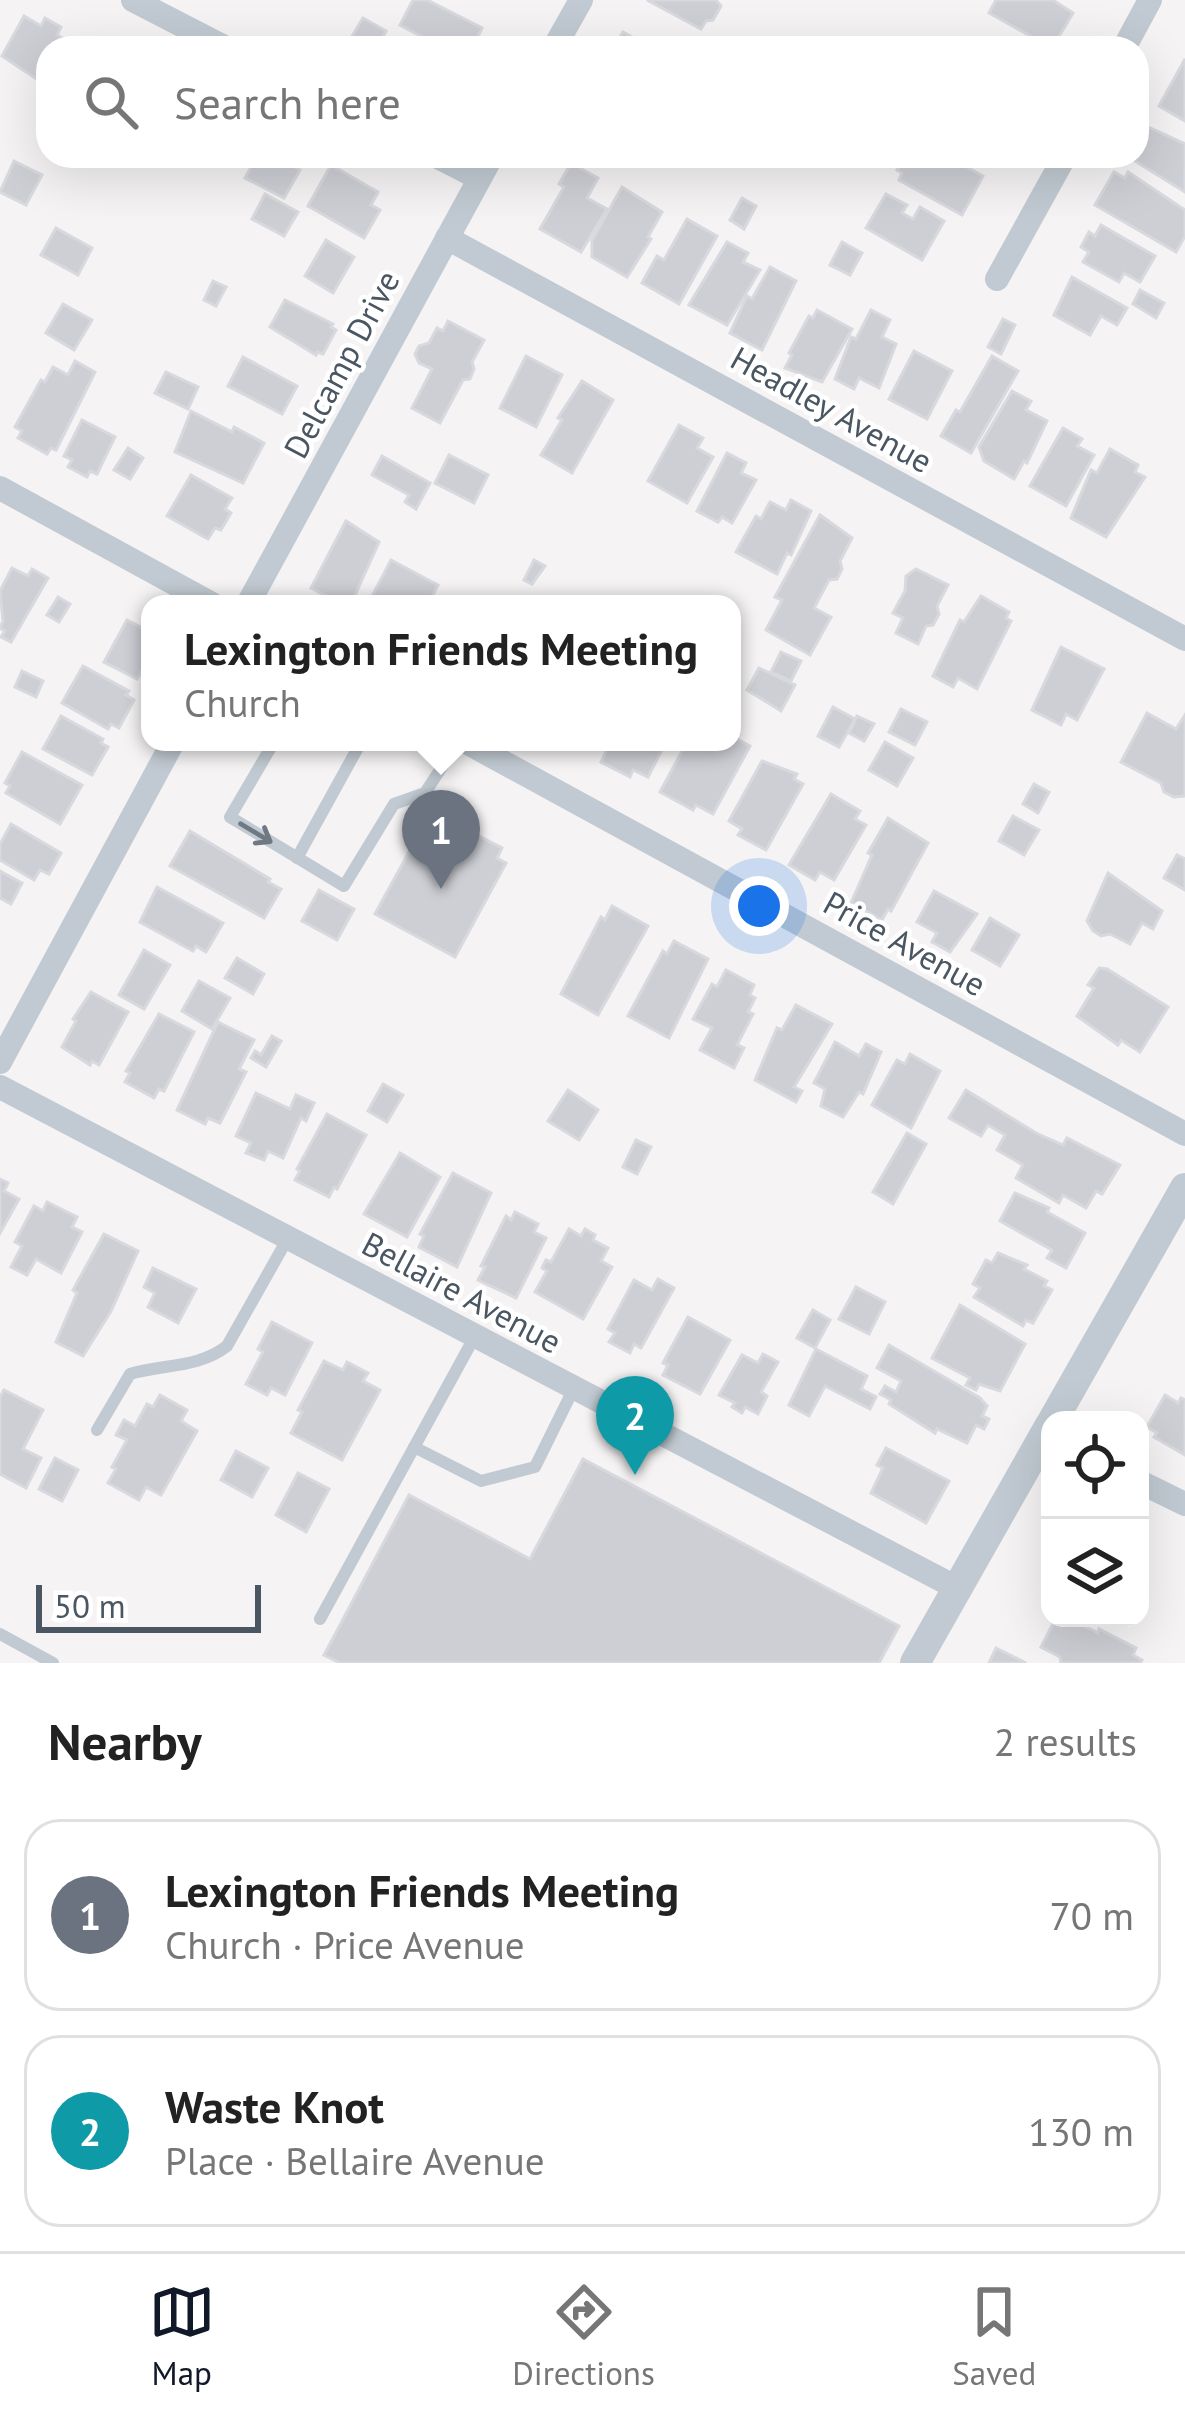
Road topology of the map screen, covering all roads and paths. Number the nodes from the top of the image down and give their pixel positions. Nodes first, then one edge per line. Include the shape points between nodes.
1 (133, 0) edge
2 (581, 0) edge
3 (1150, 0) edge
4 (203, 36) edge
5 (561, 36) edge
6 (1130, 36) edge
7 (484, 168) edge
8 (1057, 168) edge
9 (447, 238) junction
10 (997, 279) dead end
11 (0, 488) edge
12 (196, 595) edge
13 (253, 595) edge
14 (1185, 639) edge
15 (168, 751) edge
16 (269, 751) edge
17 (356, 751) edge
18 (455, 751) edge
19 (479, 751) edge
20 (297, 858) junction
21 (0, 1062) edge
22 (0, 1088) edge
23 (1185, 1134) edge
24 (1185, 1188) edge
25 (288, 1238) junction
26 (476, 1336) junction
27 (574, 1388) junction
28 (1059, 1411) edge
29 (97, 1430) dead end
30 (1041, 1443) edge
31 (414, 1447) junction
32 (1149, 1486) edge
33 (1185, 1504) edge
34 (957, 1588) junction
35 (320, 1619) dead end
36 (0, 1634) edge
37 (53, 1663) edge
38 (915, 1663) edge

1 - 4 street
2 - 5 street
3 - 6 street
7 - 9 street, Delcamp Drive
8 - 10 street
9 - 13 street, Delcamp Drive
9 - 14 street, Headley Avenue
11 - 12 street
15 - 21 street
16 -> 20 lane via 230,817
17 - 20 lane
18 - 20 lane via 425,793 394,805 344,886
19 - 23 street, Price Avenue
22 - 25 street, Bellaire Avenue
24 - 28 street
25 - 26 street, Bellaire Avenue
25 - 29 lane via 227,1346 192,1364 130,1374
26 - 27 street, Bellaire Avenue
26 - 31 lane
27 - 31 lane via 535,1467 481,1481
27 - 34 street, Bellaire Avenue
30 - 34 street
31 - 35 lane
32 - 33 street
34 - 38 street
36 - 37 lane

